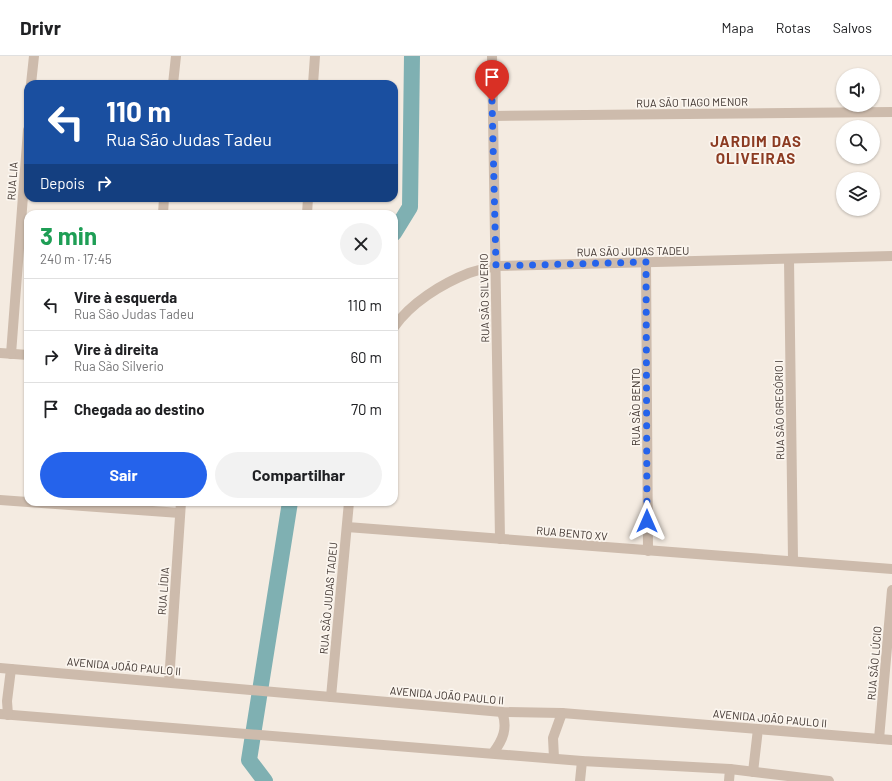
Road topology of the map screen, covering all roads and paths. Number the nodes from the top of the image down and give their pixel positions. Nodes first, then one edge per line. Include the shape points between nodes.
1 (34, 56) edge
2 (176, 56) edge
3 (315, 56) edge
4 (492, 56) edge
5 (31, 80) edge
6 (173, 80) edge
7 (313, 80) edge
8 (892, 112) edge
9 (493, 116) junction
10 (24, 183) edge
11 (892, 256) edge
12 (790, 259) junction
13 (646, 262) junction
14 (496, 266) junction
15 (398, 323) edge
16 (0, 353) edge
17 (11, 354) junction
18 (24, 355) edge
19 (0, 500) edge
20 (24, 502) edge
21 (77, 506) edge
22 (180, 506) edge
23 (349, 506) edge
24 (180, 514) junction
25 (346, 527) junction
26 (500, 539) junction
27 (648, 551) junction
28 (793, 560) junction
29 (892, 569) edge
30 (892, 590) edge
31 (0, 668) edge
32 (11, 669) junction
33 (169, 682) junction
34 (332, 697) junction
35 (502, 712) junction
36 (562, 713) junction
37 (4, 715) edge
38 (758, 729) junction
39 (879, 739) junction
40 (892, 740) edge
41 (492, 752) junction
42 (554, 758) junction
43 (582, 761) junction
44 (730, 769) junction
45 (753, 772) junction
46 (580, 781) edge
47 (729, 781) edge
48 (829, 781) edge

1 - 5 street
2 - 6 street
3 - 7 street
4 - 9 street, RUA SÃO SILVERIO
8 - 9 street, RUA SÃO TIAGO MENOR
9 - 14 street, RUA SÃO SILVERIO
10 - 17 street, RUA LIA
11 - 12 street, RUA SÃO JUDAS TADEU
12 - 13 street, RUA SÃO JUDAS TADEU
12 - 28 street, RUA SÃO GREGÓRIO I
13 - 14 street, RUA SÃO JUDAS TADEU
13 - 27 street, RUA SÃO BENTO
14 - 15 street, RUA SÃO JUDAS TADEU via 469,273 446,284 422,299
14 - 26 street, RUA SÃO SILVERIO
16 - 17 street
17 - 18 street
19 - 20 street
21 - 24 street
22 - 24 street, RUA LÍDIA
23 - 25 street, RUA SÃO JUDAS TADEU
24 - 33 street, RUA LÍDIA
25 - 26 street, RUA BENTO XV
25 - 34 street, RUA SÃO JUDAS TADEU
26 - 27 street, RUA BENTO XV
27 - 28 street, RUA BENTO XV
28 - 29 street, RUA BENTO XV
30 - 39 street, RUA SÃO LÚCIO
31 - 32 street, AVENIDA JOÃO PAULO II
32 - 33 street, AVENIDA JOÃO PAULO II
32 - 37 street
33 - 34 street, AVENIDA JOÃO PAULO II
34 - 35 street, AVENIDA JOÃO PAULO II
35 - 36 street, AVENIDA JOÃO PAULO II
35 - 41 street via 505,731 500,743
36 - 38 street, AVENIDA JOÃO PAULO II
36 - 42 street via 553,738
37 - 41 street
38 - 39 street, AVENIDA JOÃO PAULO II
38 - 45 street
39 - 40 street, AVENIDA JOÃO PAULO II
41 - 42 street
42 - 43 street
43 - 44 street
43 - 46 street
44 - 45 street
44 - 47 street
45 - 48 street

